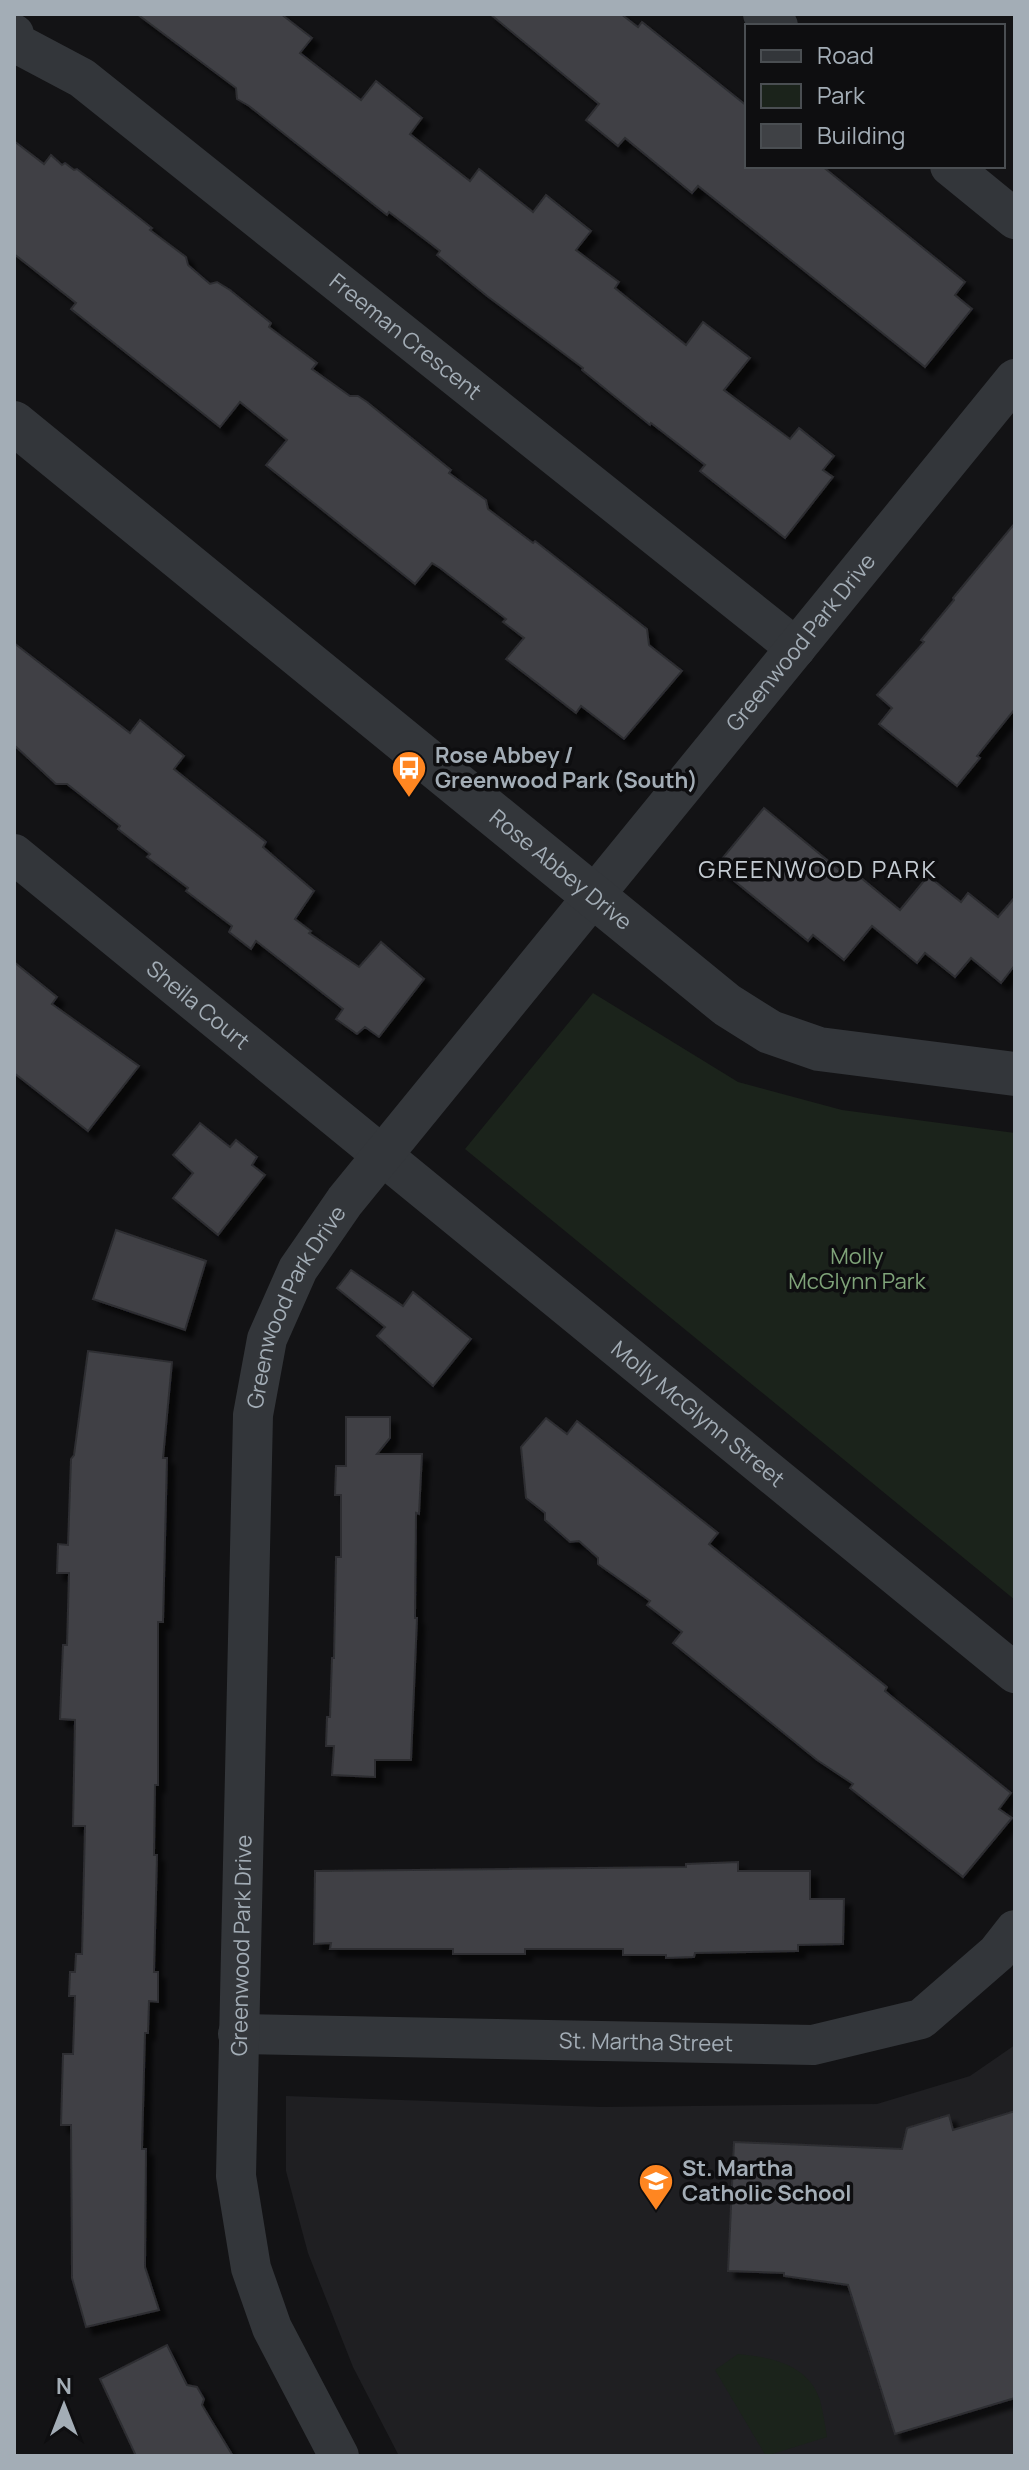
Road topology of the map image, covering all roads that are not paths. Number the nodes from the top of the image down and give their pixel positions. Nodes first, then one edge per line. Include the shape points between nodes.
1 (14, 34) edge
2 (952, 168) edge
3 (1015, 219) edge
4 (1015, 379) edge
5 (14, 423) edge
6 (796, 648) junction
7 (14, 854) edge
8 (594, 895) junction
9 (1015, 1074) edge
10 (382, 1156) junction
11 (1015, 1673) edge
12 (1015, 1930) edge
13 (238, 2034) junction
14 (339, 2456) edge

1 - 6 street, Freeman Crescent via 16,43 82,78
2 - 3 street
4 - 6 street, Greenwood Park Drive
5 - 8 street, Rose Abbey Drive
6 - 8 street, Greenwood Park Drive
7 - 10 street, Sheila Court
8 - 9 street, Rose Abbey Drive via 727,1005 770,1032 819,1049
8 - 10 street, Greenwood Park Drive
10 - 11 street, Molly McGlynn Street
10 - 13 street, Greenwood Park Drive via 298,1269 267,1339 253,1415
12 - 13 street, St. Martha Street via 997,1953 921,2019 813,2045
13 - 14 street, Greenwood Park Drive via 236,2176 251,2268 272,2328

